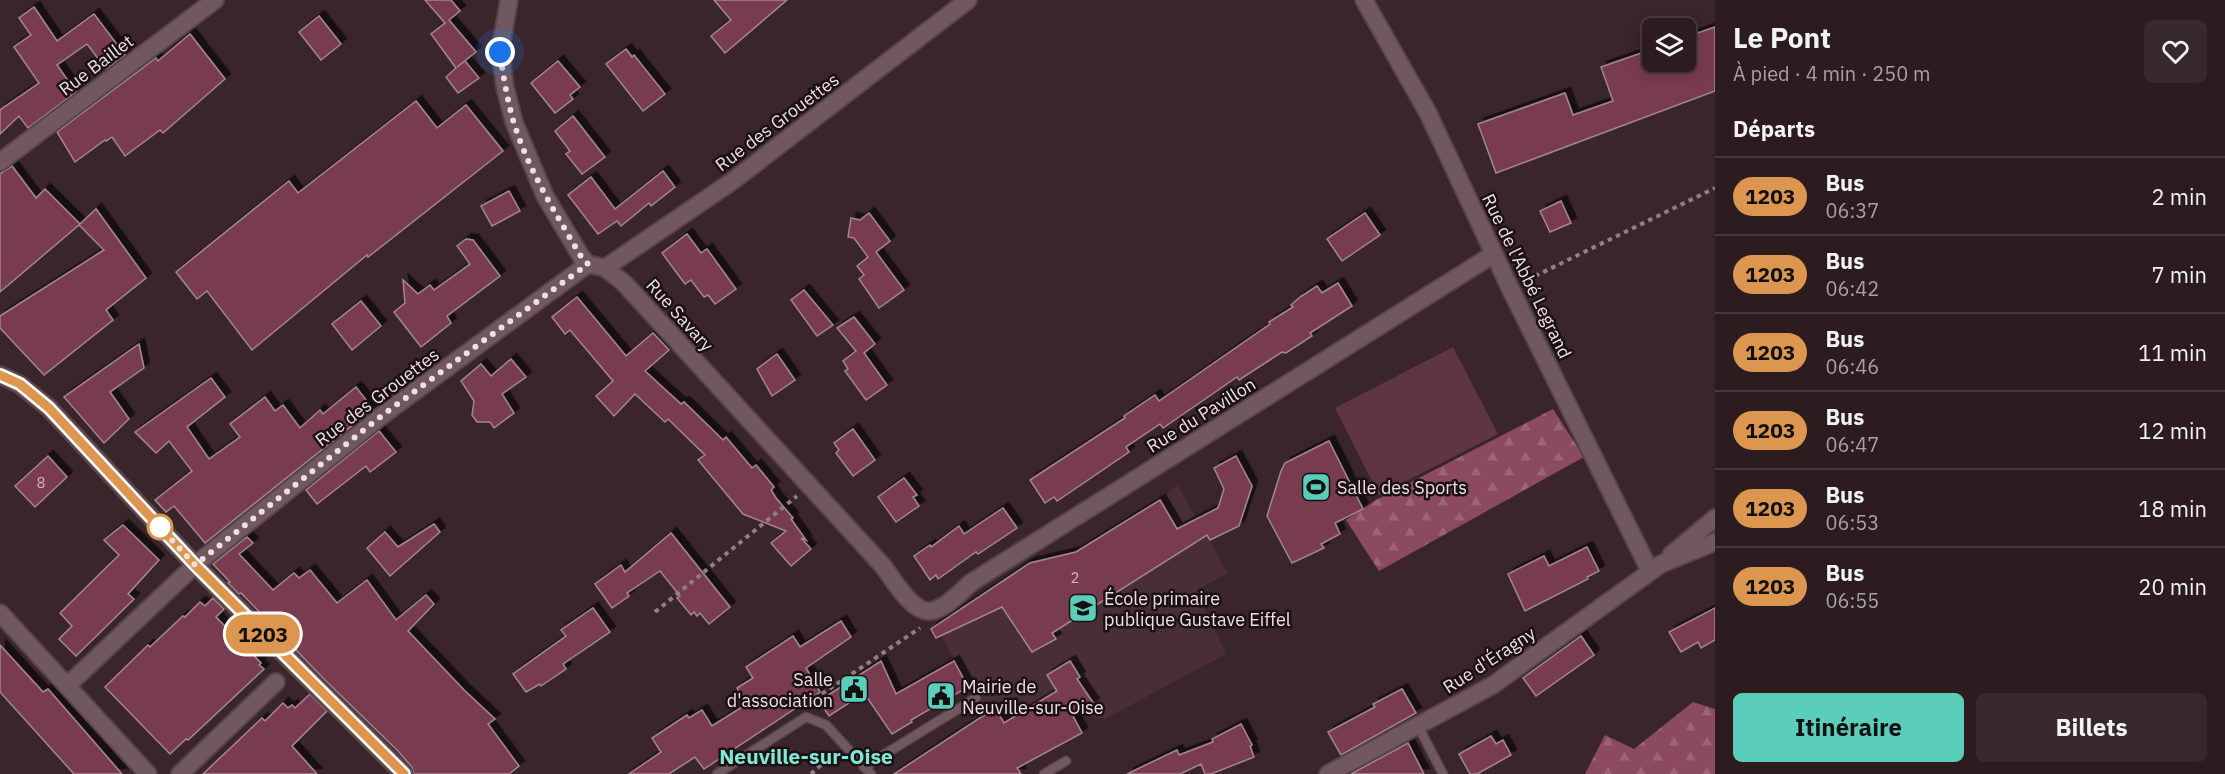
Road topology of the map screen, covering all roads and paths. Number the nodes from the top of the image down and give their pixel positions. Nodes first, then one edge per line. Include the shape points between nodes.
1 (215, 0) edge
2 (509, 0) edge
3 (968, 0) edge
4 (1364, 0) edge
5 (0, 162) edge
6 (1715, 188) edge
7 (1494, 254) junction
8 (588, 264) junction
9 (605, 268) junction
10 (1510, 288) junction
11 (0, 375) edge
12 (800, 493) dead end
13 (1715, 518) edge
14 (1715, 542) edge
15 (195, 565) junction
16 (1656, 567) junction
17 (655, 612) dead end
18 (0, 613) edge
19 (928, 617) junction
20 (276, 682) dead end
21 (68, 685) junction
22 (976, 698) dead end
23 (806, 717) junction
24 (1418, 726) junction
25 (843, 744) junction
26 (1066, 761) dead end
27 (867, 771) edge
28 (148, 774) edge
29 (180, 774) edge
30 (404, 774) edge
31 (717, 774) edge
32 (811, 774) edge
33 (1044, 774) edge
34 (1328, 774) edge
35 (1443, 774) edge

1 - 5 street, Rue Baillet
2 - 8 street via 500,52 514,122 545,196
3 - 9 street, Rue des Grouettes via 734,180
4 - 7 street, Rue de l'Abbé Legrand via 1428,113
6 - 10 path
7 - 10 street, Rue de l'Abbé Legrand
7 - 19 street, Rue du Pavillon via 972,582
8 - 9 street, Rue Savary
8 - 15 street, Rue des Grouettes via 384,414
9 - 19 street, Rue Savary via 624,283 883,566 908,600
10 - 16 street, Rue de l'Abbé Legrand
11 - 15 street via 20,384 49,408
12 - 17 path
13 - 16 street, Rue d'Éragny
14 - 16 street, Rue d'Éragny
15 - 21 street, Rue des Grouettes
15 - 30 street
16 - 24 street, Rue d'Éragny via 1493,685
18 - 21 street
19 - 23 path via 847,679 807,704
20 - 29 street
21 - 28 street
22 - 27 lane
23 - 25 lane via 826,725
23 - 31 lane
24 - 34 street, Rue d'Éragny
24 - 35 lane
25 - 27 lane
25 - 32 path
26 - 33 lane

